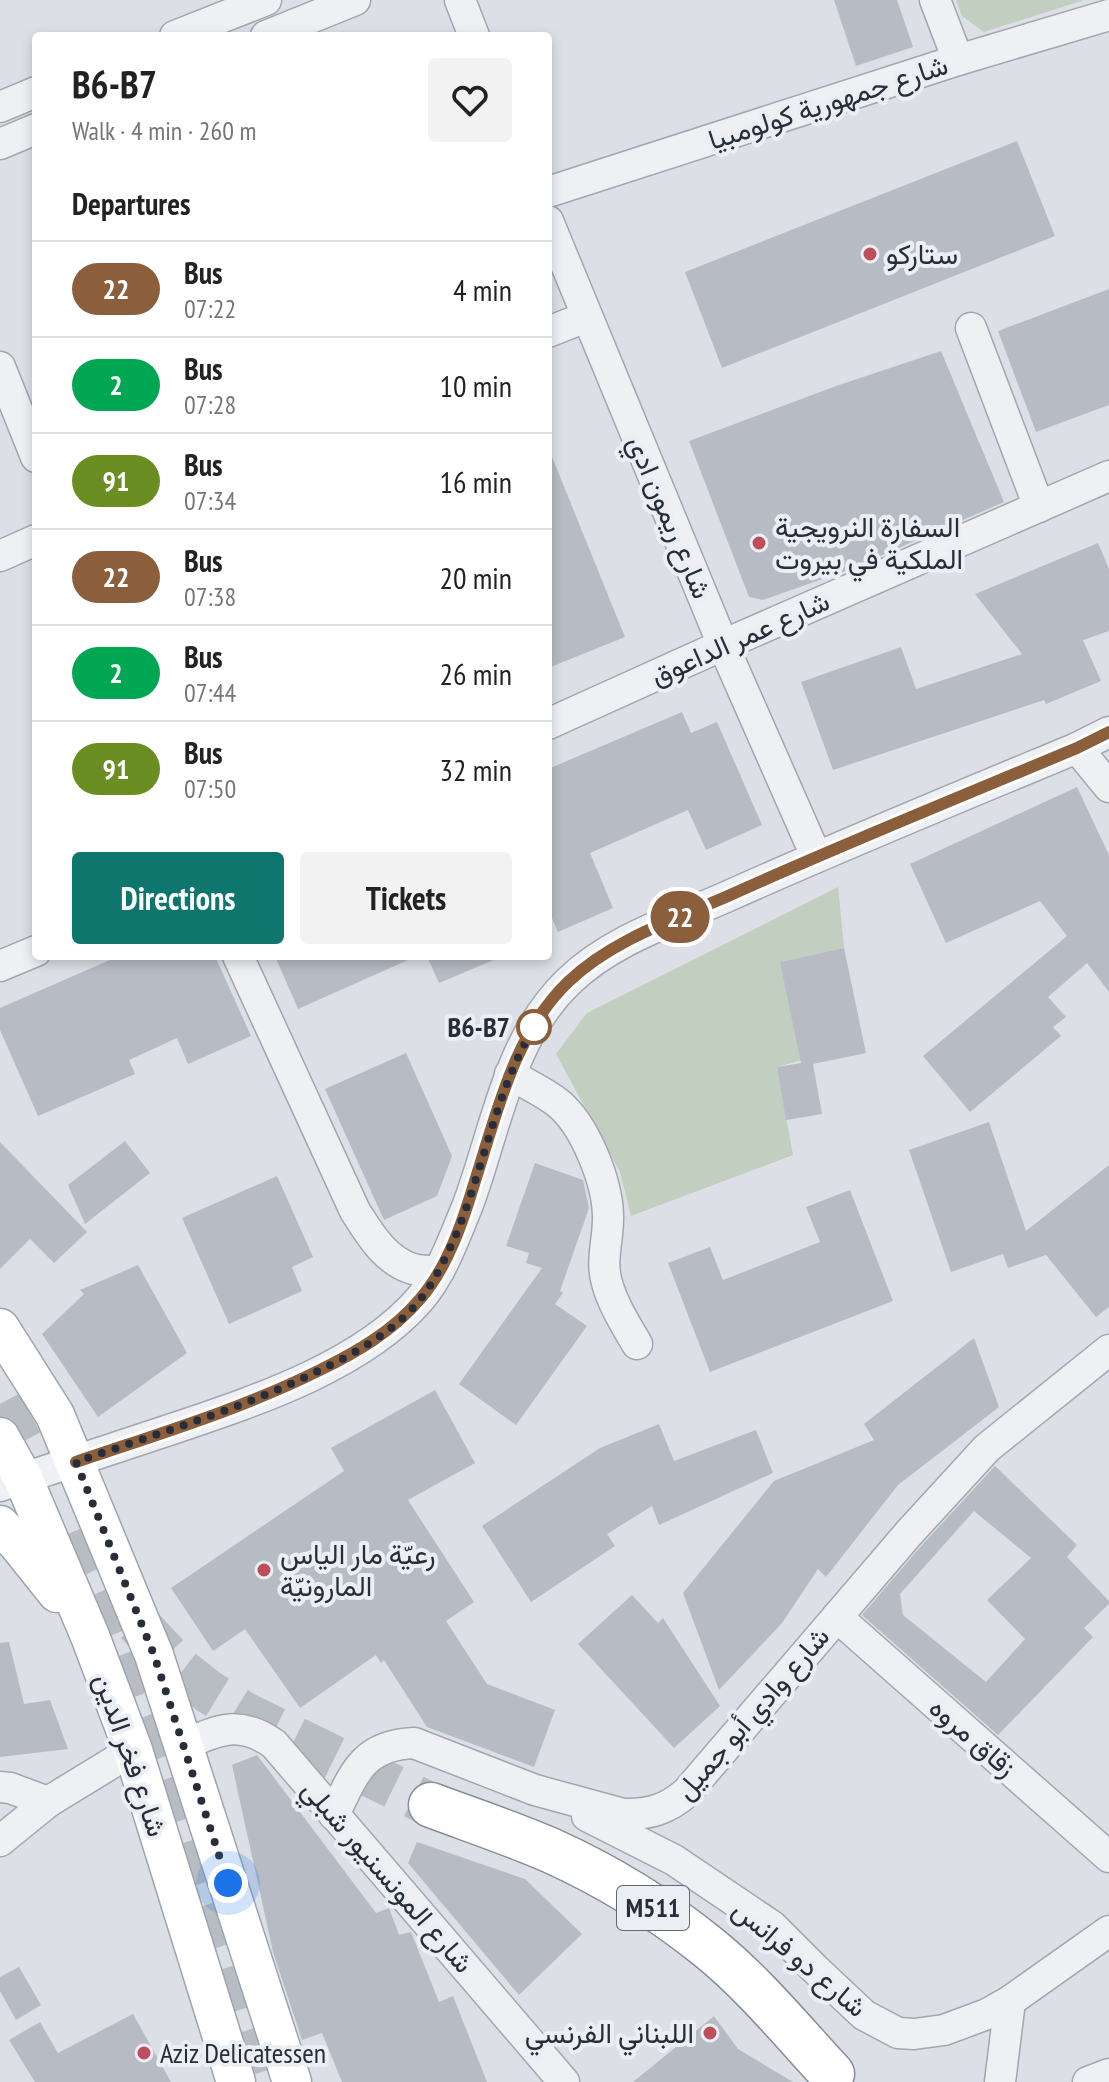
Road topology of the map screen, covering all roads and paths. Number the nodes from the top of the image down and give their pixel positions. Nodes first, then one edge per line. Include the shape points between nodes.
1 (266, 0) edge
2 (355, 0) edge
3 (460, 0) edge
4 (935, 0) edge
5 (1109, 15) edge
6 (185, 32) edge
7 (276, 32) edge
8 (472, 32) edge
9 (958, 60) junction
10 (32, 94) edge
11 (0, 107) edge
12 (32, 131) edge
13 (0, 144) edge
14 (552, 191) edge
15 (552, 231) edge
16 (586, 317) junction
17 (971, 328) dead end
18 (552, 330) edge
19 (0, 367) edge
20 (32, 447) edge
21 (1109, 476) edge
22 (1039, 507) junction
23 (32, 542) edge
24 (0, 556) edge
25 (723, 645) junction
26 (552, 722) edge
27 (1108, 735) edge
28 (1077, 748) junction
29 (1109, 787) edge
30 (816, 856) junction
31 (32, 953) edge
32 (240, 960) edge
33 (0, 966) edge
34 (510, 1074) junction
35 (439, 1271) junction
36 (0, 1328) edge
37 (637, 1344) dead end
38 (1106, 1357) edge
39 (0, 1437) edge
40 (76, 1462) junction
41 (11, 1482) edge
42 (0, 1525) edge
43 (837, 1617) junction
44 (90, 1636) junction
45 (184, 1745) junction
46 (133, 1750) junction
47 (0, 1787) edge
48 (535, 1790) junction
49 (48, 1802) junction
50 (431, 1805) tunnel mouth
51 (334, 1815) junction
52 (0, 1841) edge
53 (1104, 1846) edge
54 (1109, 1931) edge
55 (1010, 2001) junction
56 (832, 2074) dead end
57 (1109, 2074) edge
58 (236, 2082) edge
59 (292, 2082) edge
60 (564, 2082) edge
61 (1000, 2082) edge
62 (1088, 2082) edge

1 - 6 street
2 - 7 street
3 - 8 street
4 - 9 street
5 - 9 street, شارع جمهورية كولومبيا
9 - 14 street, شارع جمهورية كولومبيا
10 - 11 street
12 - 13 street
15 - 16 street, شارع ريمون ادي
16 - 18 street
16 - 25 street, شارع ريمون ادي
17 - 22 street
19 - 20 street
21 - 22 street, شارع عمر الداعوق
22 - 25 street, شارع عمر الداعوق
23 - 24 street
25 - 26 street, شارع عمر الداعوق
25 - 30 street, شارع ريمون ادي
27 - 28 street
28 - 29 street
28 - 30 street
30 - 34 street via 628,940 589,963 550,1001
31 - 33 street
32 - 35 street via 355,1211 374,1241 412,1269
34 - 35 street via 469,1201
34 - 37 street via 561,1105 591,1152 605,1190 606,1282
35 - 40 street via 400,1320 346,1358 236,1407
36 - 40 main road, شارع فخر الدين via 55,1415
38 - 43 street, شارع وادي أبو جميل via 987,1448
39 - 41 main road, شارع فخر الدين
40 - 41 street
40 - 45 main road, شارع فخر الدين via 154,1655
41 - 44 main road, شارع فخر الدين
42 - 44 main road
43 - 48 street, شارع وادي أبو جميل via 677,1801 651,1812 623,1814
43 - 53 street, زقاق مروه
44 - 46 main road, شارع فخر الدين
45 - 51 street, شارع المونسنيور شبلي via 229,1728 261,1735
45 - 59 main road, شارع فخر الدين
46 - 49 street
46 - 58 main road, شارع فخر الدين
47 - 49 street
48 - 51 street, شارع وادي أبو جميل via 414,1743 397,1743 365,1759
48 - 55 street, شارع دو فرانس via 674,1860 772,1926 864,2015 898,2033 944,2030
49 - 52 street
50 - 56 highway, M511 via 551,1851 657,1910 756,1992
51 - 60 street, شارع المونسنيور شبلي
54 - 55 street, شارع دو فرانس
55 - 61 street
57 - 62 street

